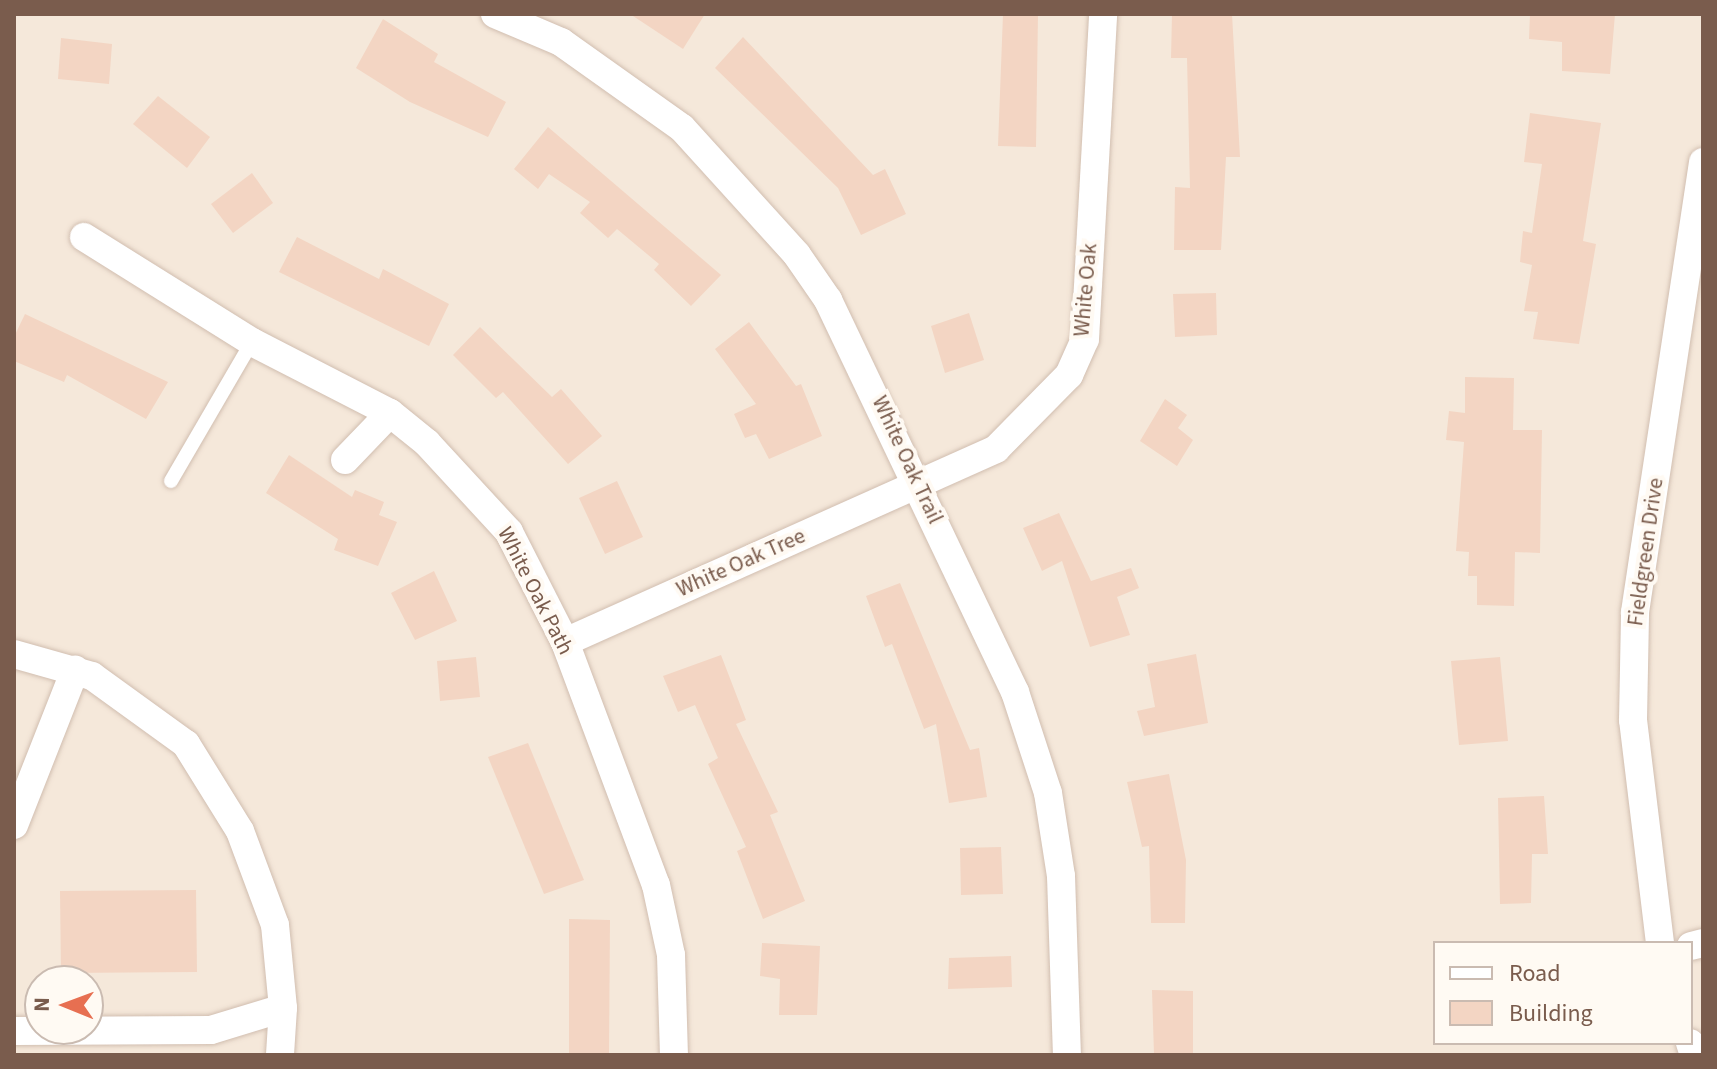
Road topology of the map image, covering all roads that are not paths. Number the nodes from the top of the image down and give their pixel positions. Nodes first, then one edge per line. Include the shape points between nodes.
1 (495, 14) edge
2 (1103, 14) edge
3 (546, 24) edge
4 (1703, 162) edge
5 (84, 237) dead end
6 (1698, 243) edge
7 (252, 342) junction
8 (390, 413) junction
9 (345, 460) dead end
10 (171, 481) dead end
11 (918, 484) junction
12 (565, 642) junction
13 (14, 654) edge
14 (75, 670) junction
15 (14, 825) edge
16 (1660, 941) edge
17 (283, 1008) junction
18 (14, 1031) edge
19 (284, 1051) edge
20 (674, 1055) edge
21 (1067, 1055) edge

1 - 3 street, White Oak Trail
2 - 11 street, White Oak via 1085,339 1069,375 996,449
3 - 11 street, White Oak Trail via 682,128 797,255 828,300
4 - 6 street, Fieldgreen Drive
5 - 7 street, White Oak Path
6 - 16 street, Fieldgreen Drive via 1635,612 1633,720
7 - 8 street, White Oak Path
7 - 10 lane
8 - 9 street
8 - 12 street, White Oak Path via 427,443 509,532
11 - 12 street, White Oak Tree
11 - 21 street, White Oak Trail via 1015,692 1048,793 1062,891
12 - 20 street, White Oak Path via 656,885 671,955
13 - 14 street
14 - 15 street
14 - 17 street via 92,676 186,744 240,831 275,925
17 - 18 street via 211,1030
17 - 19 street

